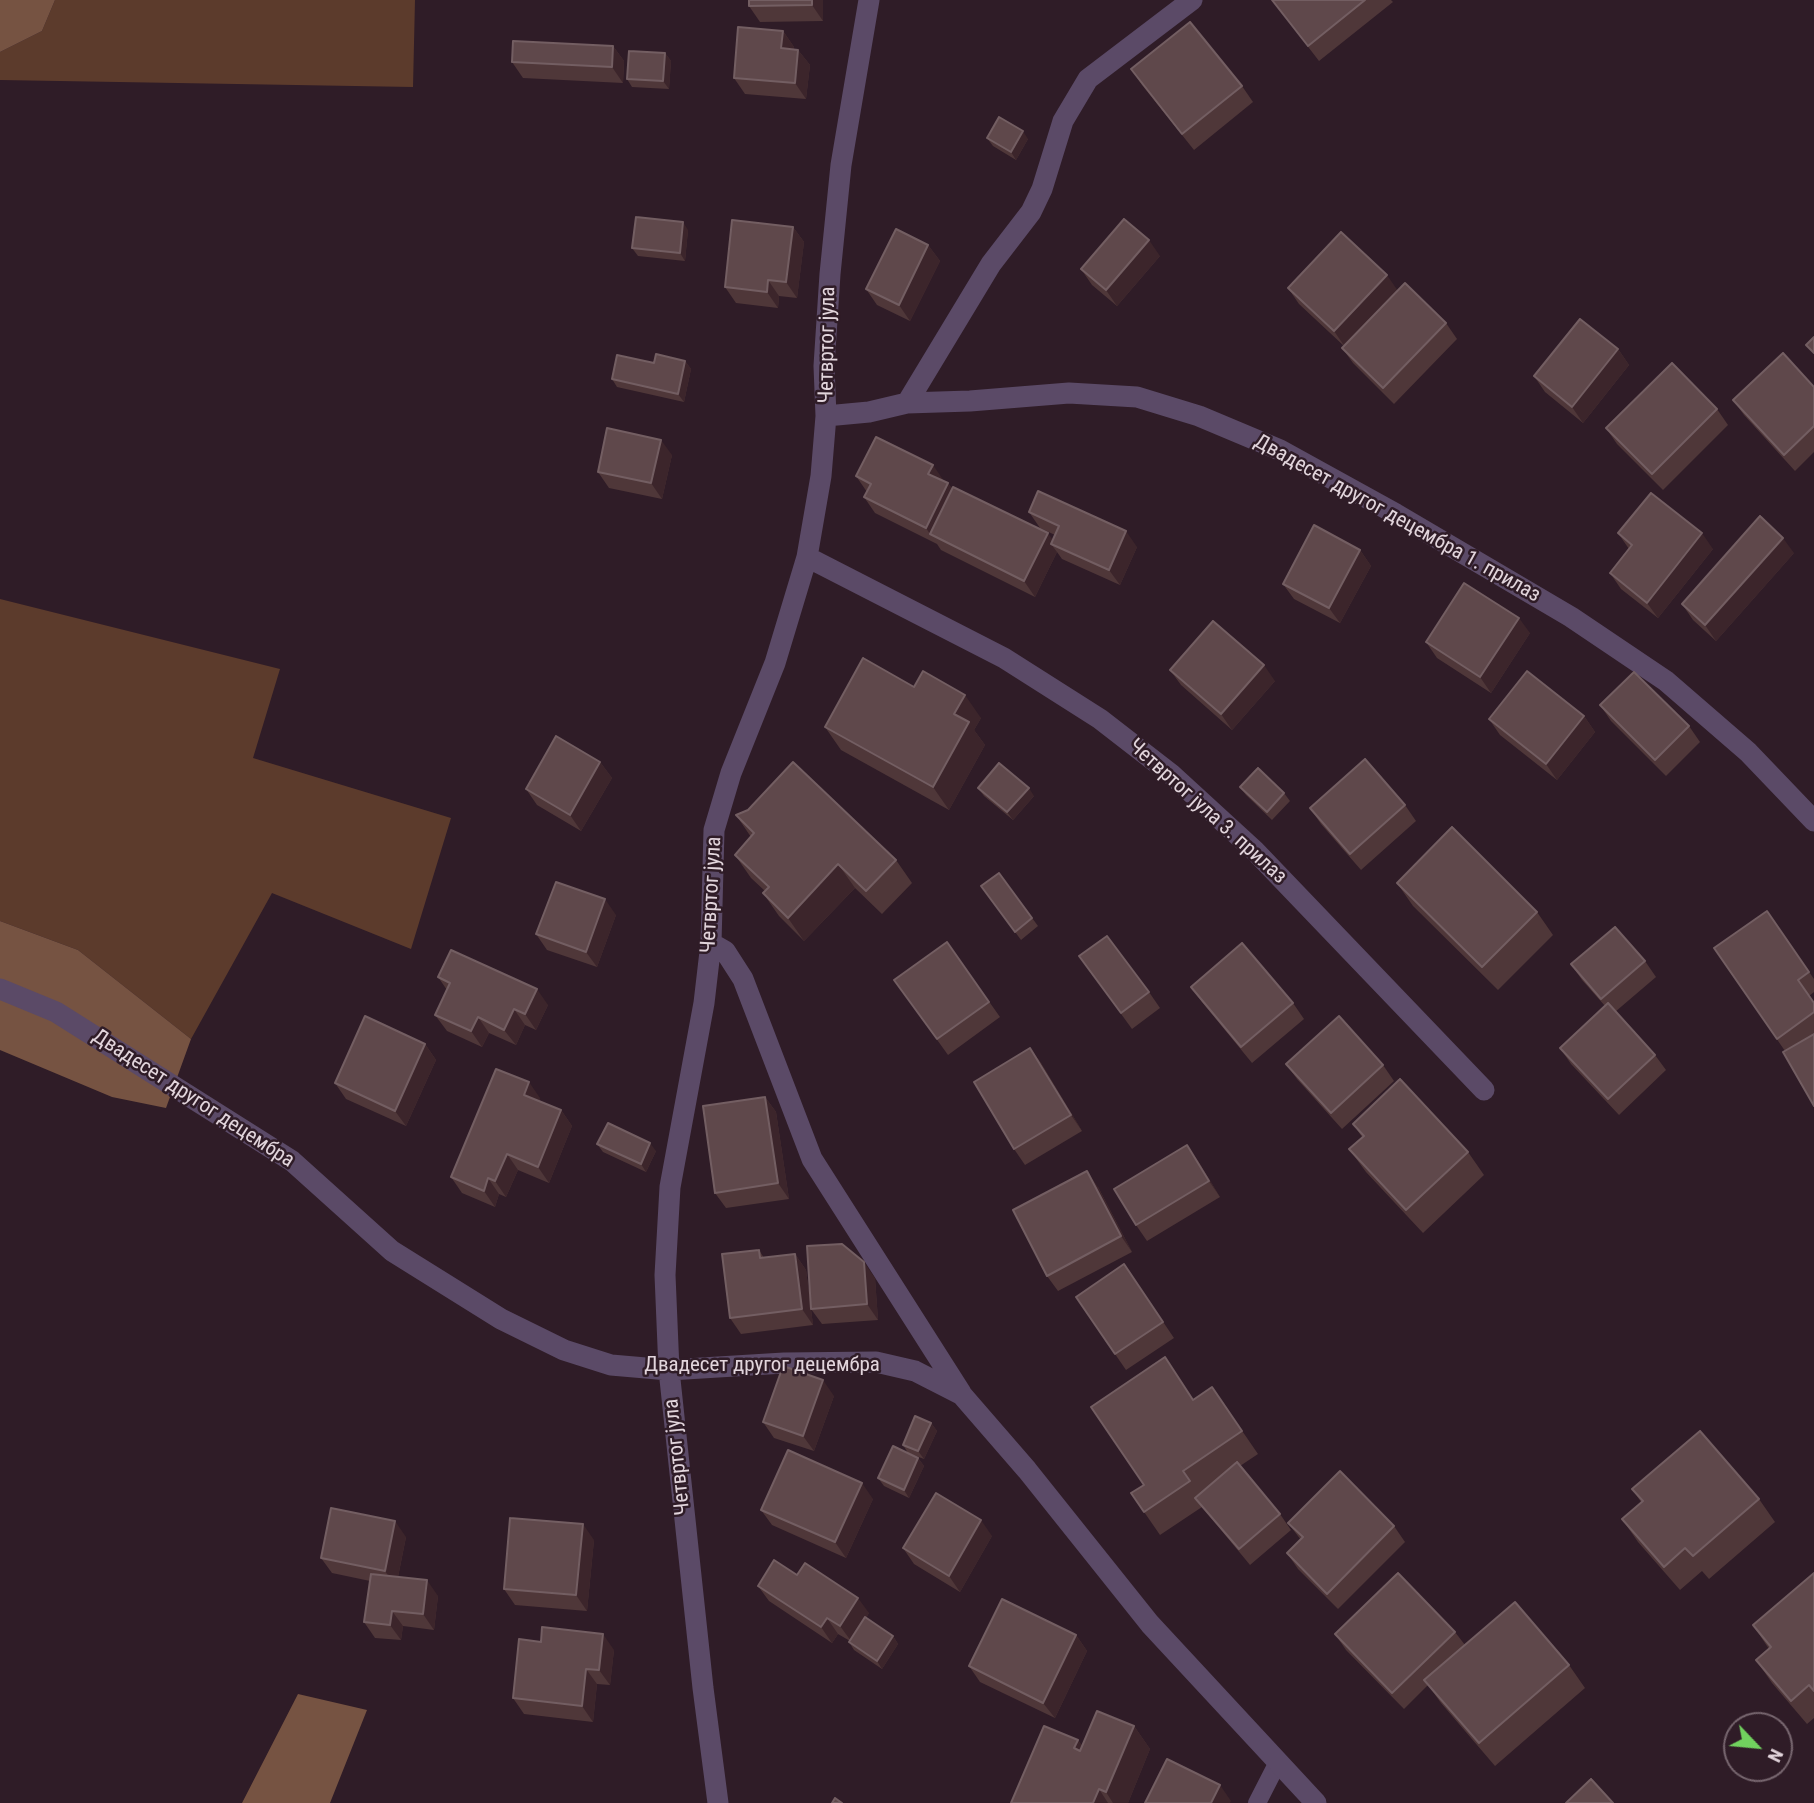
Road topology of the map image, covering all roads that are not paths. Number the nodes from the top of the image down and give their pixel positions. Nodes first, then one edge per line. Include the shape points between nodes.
1 (869, 0) edge
2 (1192, 0) edge
3 (907, 403) junction
4 (827, 416) junction
5 (807, 557) junction
6 (1814, 821) edge
7 (711, 943) junction
8 (0, 989) edge
9 (1484, 1090) dead end
10 (669, 1370) junction
11 (962, 1395) junction
12 (1278, 1762) junction
13 (718, 1803) edge
14 (1257, 1803) edge
15 (1316, 1803) edge

1 - 4 street, Четвртог јула via 841,165 824,366
2 - 3 street via 1088,79 1063,121 1031,212 991,264
3 - 4 street, Двадесет другог децембра 1. прилаз
3 - 6 street, Двадесет другог децембра 1. прилаз via 1069,393 1137,397 1199,416 1280,450 1572,617 1665,681 1748,752
4 - 5 street, Четвртог јула
5 - 7 street, Четвртог јула via 775,663 731,773 714,830
5 - 9 street, Четвртог јула 3. прилаз via 1004,658 1100,719 1171,774 1255,851
7 - 10 street, Четвртог јула via 670,1187 665,1275
7 - 11 street via 725,951 743,979 812,1158
8 - 10 street, Двадесет другог децембра via 56,1012 292,1161 392,1251 501,1319 564,1350 611,1365
10 - 11 street, Двадесет другог децембра via 876,1362 915,1371
10 - 13 street, Четвртог јула
11 - 12 street, Двадесет другог децембра via 1150,1625
12 - 14 lane
12 - 15 street, Двадесет другог децембра

